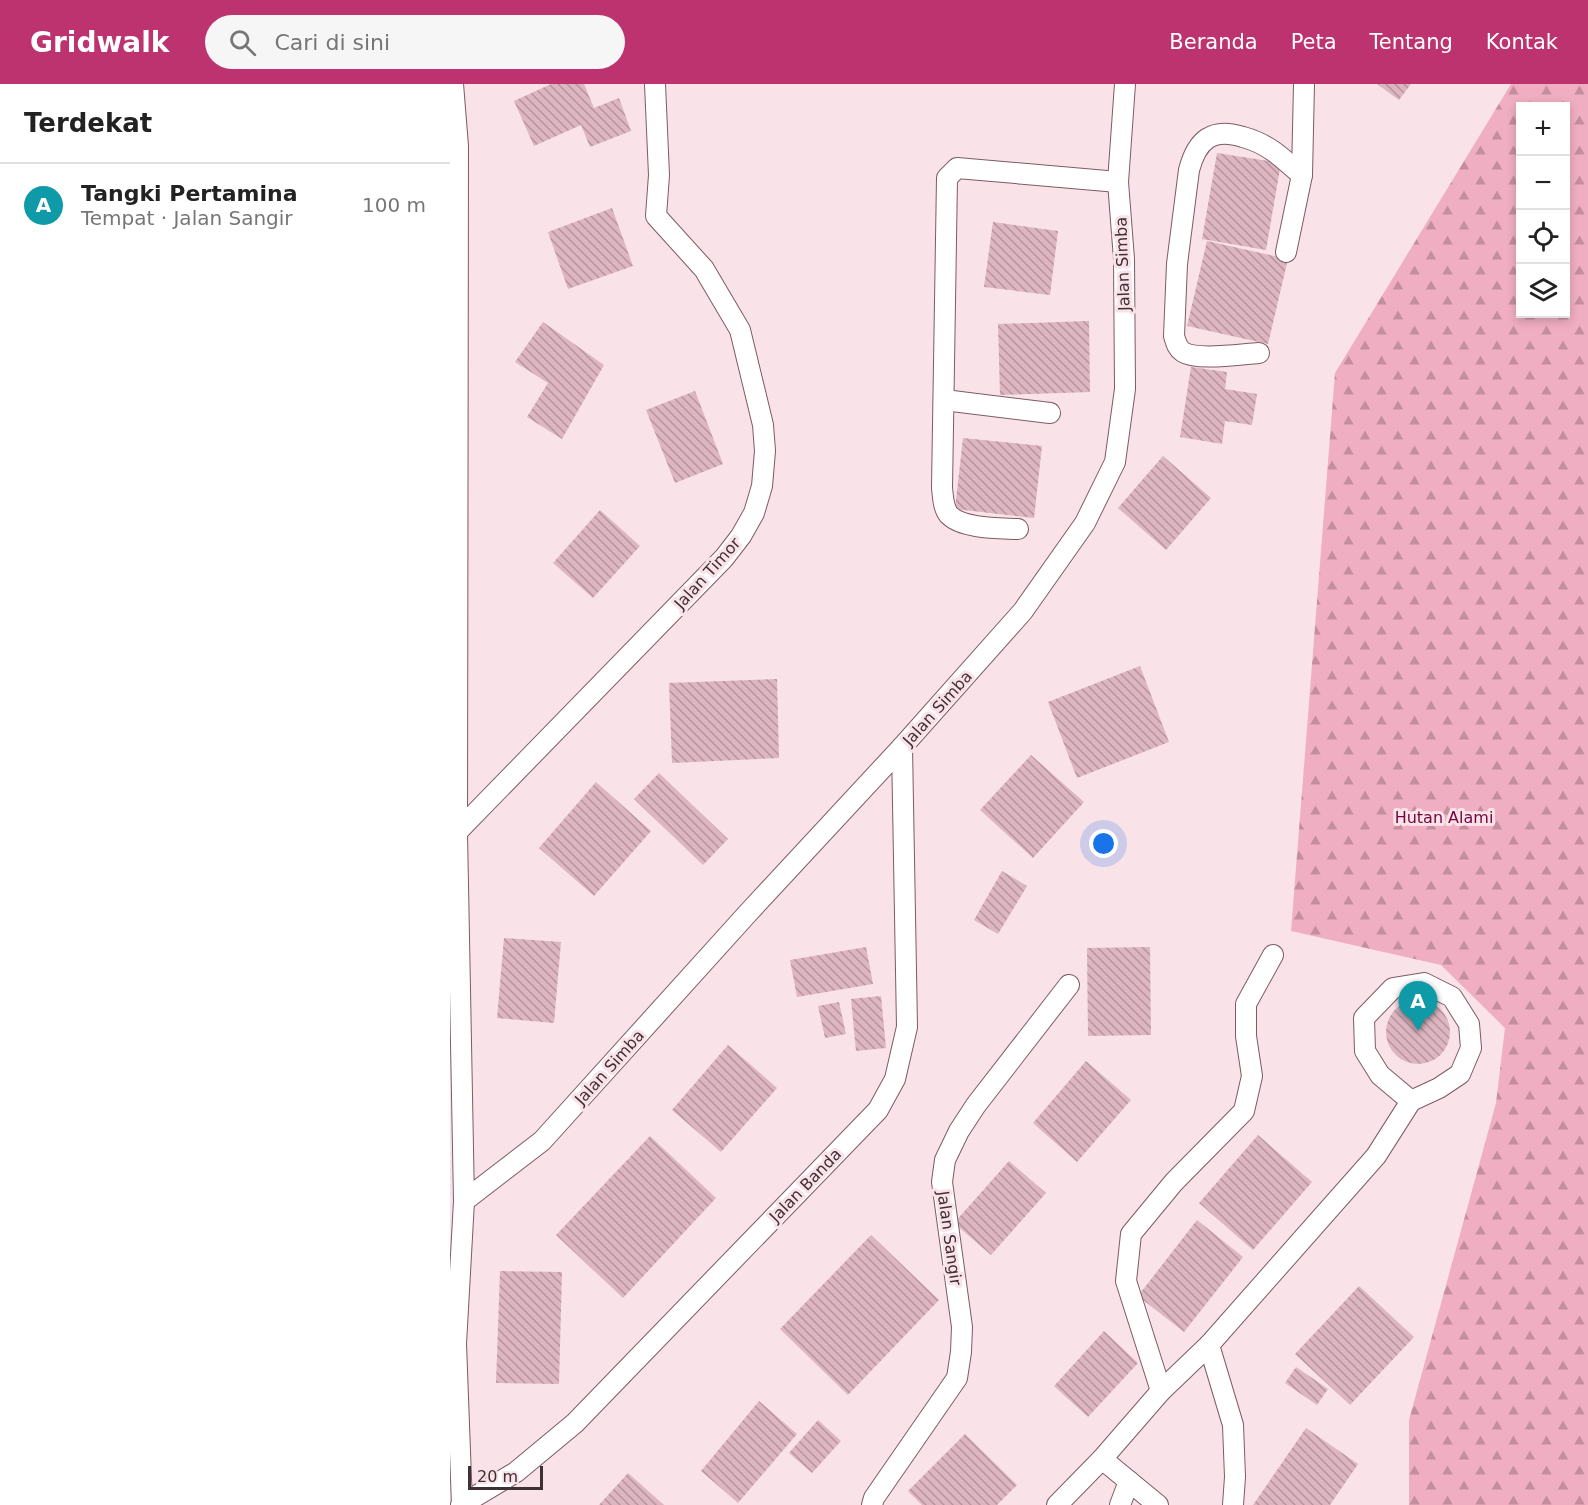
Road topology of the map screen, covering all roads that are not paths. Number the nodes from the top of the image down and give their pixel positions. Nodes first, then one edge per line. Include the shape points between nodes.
1 (453, 84) edge
2 (655, 84) edge
3 (1125, 84) edge
4 (1304, 84) edge
5 (450, 121) edge
6 (458, 146) junction
7 (1302, 175) junction
8 (1118, 182) junction
9 (1286, 252) dead end
10 (1259, 353) dead end
11 (944, 400) junction
12 (1050, 413) dead end
13 (1018, 529) dead end
14 (902, 747) junction
15 (457, 832) junction
16 (1274, 955) dead end
17 (1069, 985) dead end
18 (1411, 1101) junction
19 (464, 1200) junction
20 (1209, 1345) junction
21 (1161, 1391) junction
22 (1102, 1459) junction
23 (1129, 1481) junction
24 (462, 1505) edge
25 (872, 1505) edge
26 (1057, 1505) edge
27 (1120, 1505) edge
28 (1158, 1505) edge
29 (1233, 1505) edge

1 - 6 street
2 - 15 street, Jalan Timor via 659,175 656,216 704,269 740,330 763,425 762,486 754,513 724,558
3 - 8 street, Jalan Simba
4 - 7 street
5 - 6 street
6 - 15 street
7 - 9 street
7 - 10 street via 1259,142 1224,132 1201,143 1189,170 1177,264 1177,346 1192,357
8 - 11 street via 957,168 949,174
8 - 14 street, Jalan Simba via 1124,259 1125,389 1115,462 1086,523 1023,611
11 - 12 street
11 - 13 street via 944,506 950,515 977,526
14 - 19 street, Jalan Simba via 542,1141
14 - 24 street, Jalan Banda via 906,1027 895,1079 878,1110 574,1423 516,1472
15 - 19 street
16 - 21 street via 1246,1004 1252,1076 1244,1111 1174,1182 1131,1234 1126,1281
17 - 25 street, Jalan Sangir via 976,1105 945,1160 942,1182 962,1327 957,1378
18 - 18 street via 1460,1074 1471,1048 1469,1024 1452,997 1424,983 1393,988 1364,1018 1365,1051 1380,1075
18 - 20 street via 1376,1156
19 - 24 street via 456,1344
20 - 21 street
20 - 29 street via 1233,1425
21 - 22 street
22 - 23 street
22 - 26 street
23 - 27 street
23 - 28 street

